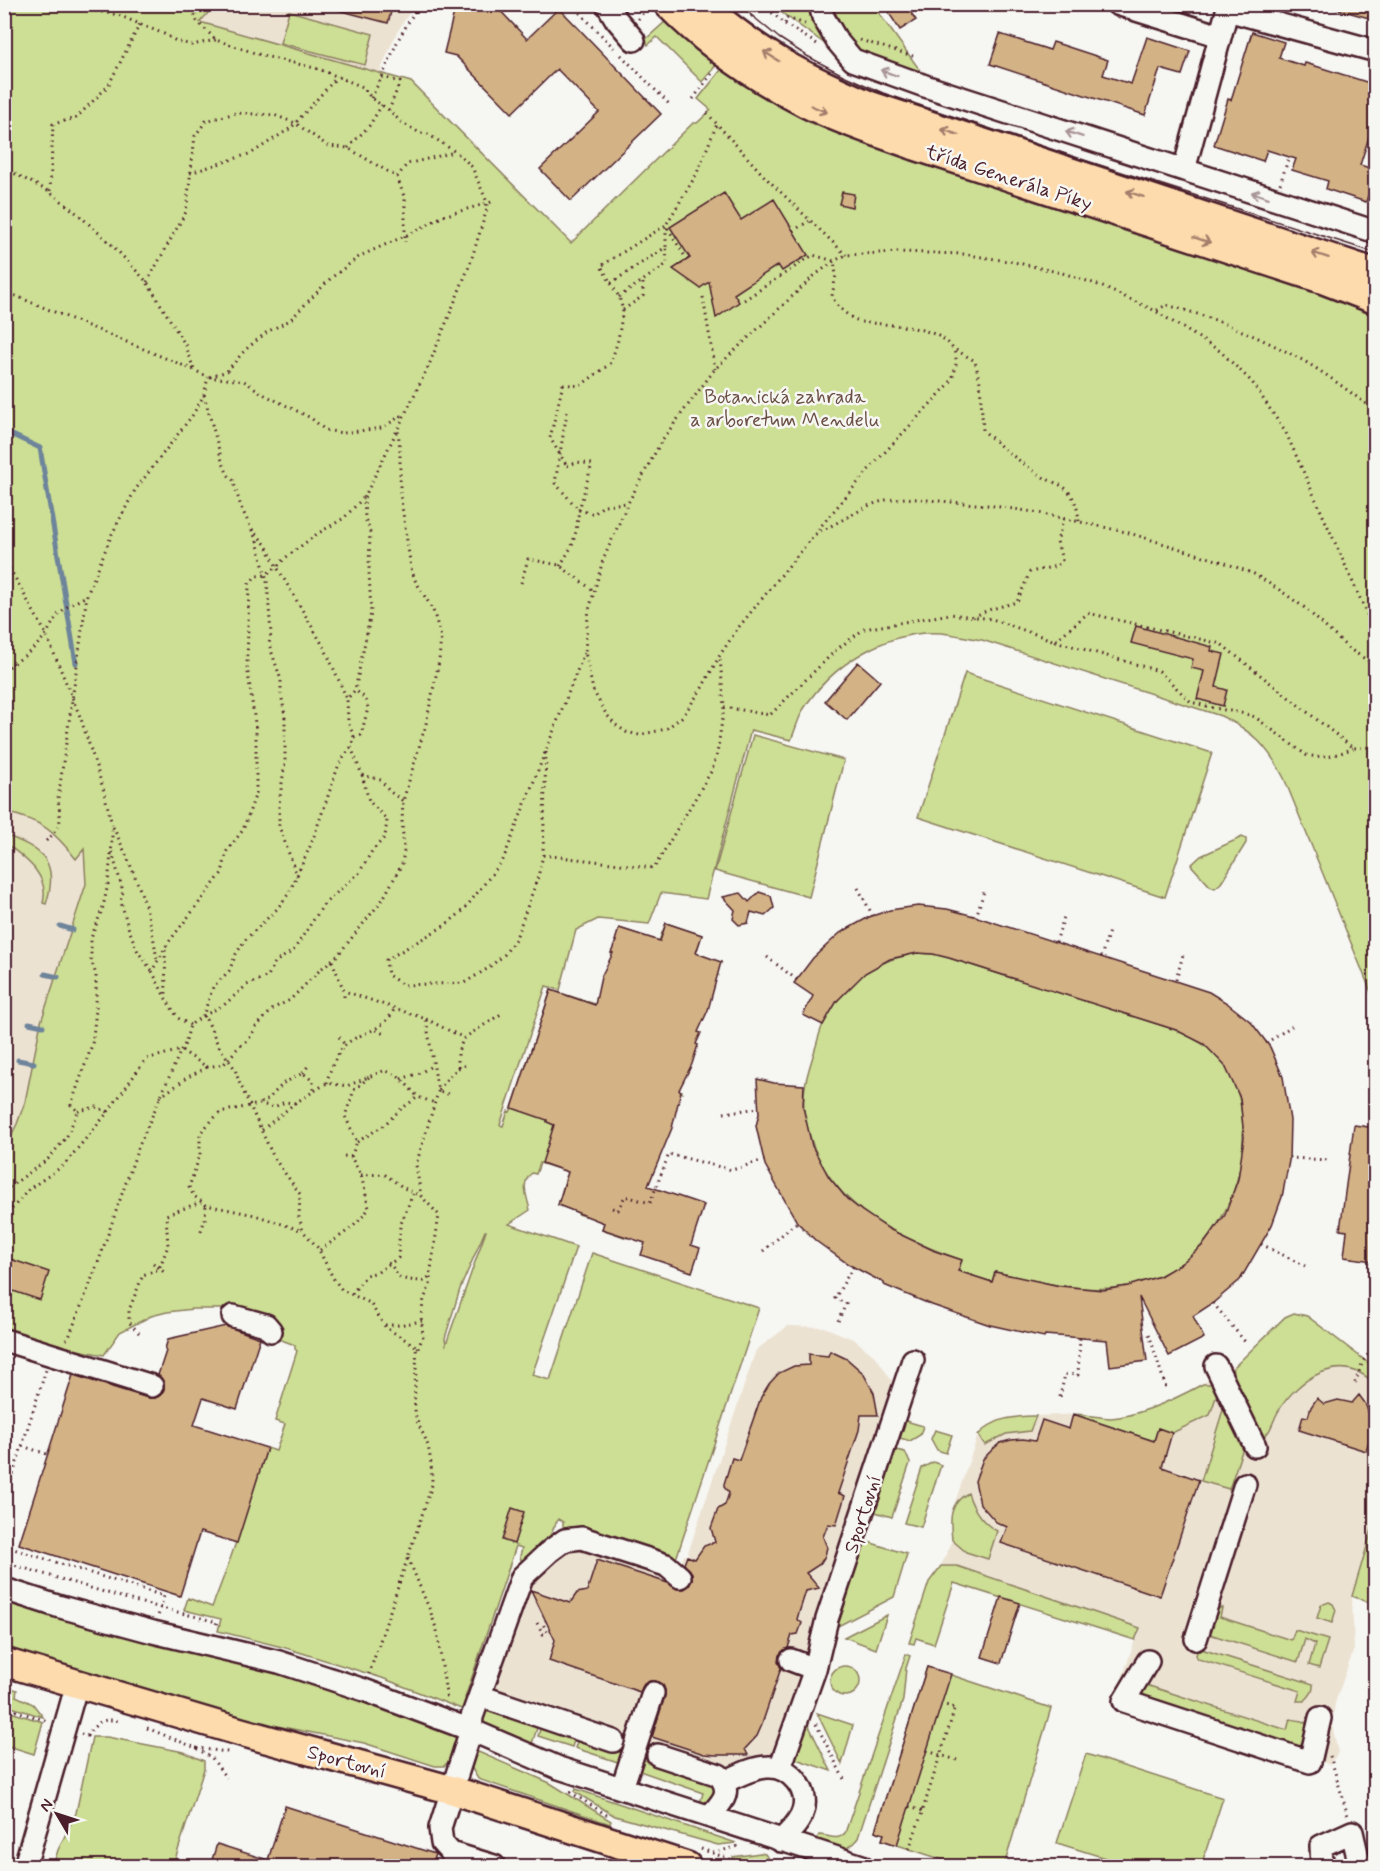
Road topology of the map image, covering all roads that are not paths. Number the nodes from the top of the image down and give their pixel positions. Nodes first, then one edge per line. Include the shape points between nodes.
1 (607, 4) edge
2 (668, 4) edge
3 (701, 4) edge
4 (819, 4) edge
5 (1118, 4) edge
6 (1228, 7) edge
7 (1220, 36) junction
8 (634, 40) dead end
9 (1376, 51) edge
10 (1184, 170) junction
11 (1376, 232) edge
12 (1376, 273) edge
13 (1376, 300) edge
14 (233, 1316) dead end
15 (271, 1330) dead end
16 (4, 1340) edge
17 (913, 1360) dead end
18 (1216, 1366) dead end
19 (152, 1386) dead end
20 (1255, 1446) dead end
21 (1245, 1484) dead end
22 (680, 1577) dead end
23 (4, 1589) edge
24 (1196, 1639) dead end
25 (791, 1660) dead end
26 (1148, 1661) dead end
27 (4, 1662) edge
28 (815, 1669) junction
29 (77, 1684) junction
30 (653, 1693) dead end
31 (480, 1696) junction
32 (1318, 1728) road end
33 (471, 1730) junction
34 (613, 1741) dead end
35 (658, 1755) dead end
36 (780, 1768) junction
37 (724, 1782) junction
38 (622, 1788) junction
39 (452, 1790) junction
40 (710, 1816) junction
41 (786, 1843) junction
42 (689, 1856) edge
43 (25, 1866) edge
44 (494, 1866) edge
45 (862, 1866) edge
46 (1322, 1866) edge
47 (1360, 1866) edge

1 - 8 street
2 -> 13 main road, třída Generála Píky via 726,55 808,104 864,128
12 -> 3 main road, třída Generála Píky via 869,105 776,59
10 -> 4 street via 853,60 837,41 825,39
5 - 7 street
6 - 7 street
6 - 9 street
7 - 10 street
11 -> 10 street
14 - 15 street
16 - 19 street via 48,1363 107,1362
17 - 28 street, Sportovní via 827,1619
18 - 20 street
21 - 24 street
22 - 31 street via 666,1565 582,1538 565,1540 522,1577
23 - 33 street via 153,1632 279,1662
25 - 28 street
26 - 32 street via 1124,1701 1310,1762
27 - 29 main road, Sportovní
28 - 36 street, Sportovní
29 - 39 main road, Sportovní
29 - 43 street via 56,1725
30 - 38 street
31 - 33 street
31 - 34 street
33 - 38 street via 559,1768
33 - 39 street
35 - 37 street via 712,1771
36 - 37 street via 759,1768
36 - 41 street via 798,1783 804,1802
37 - 40 street via 723,1800
38 - 40 street
39 - 42 main road, Sportovní
39 - 44 street via 440,1828 442,1843 451,1853
40 - 41 street
41 - 45 street
46 - 47 street via 1321,1846 1352,1832

